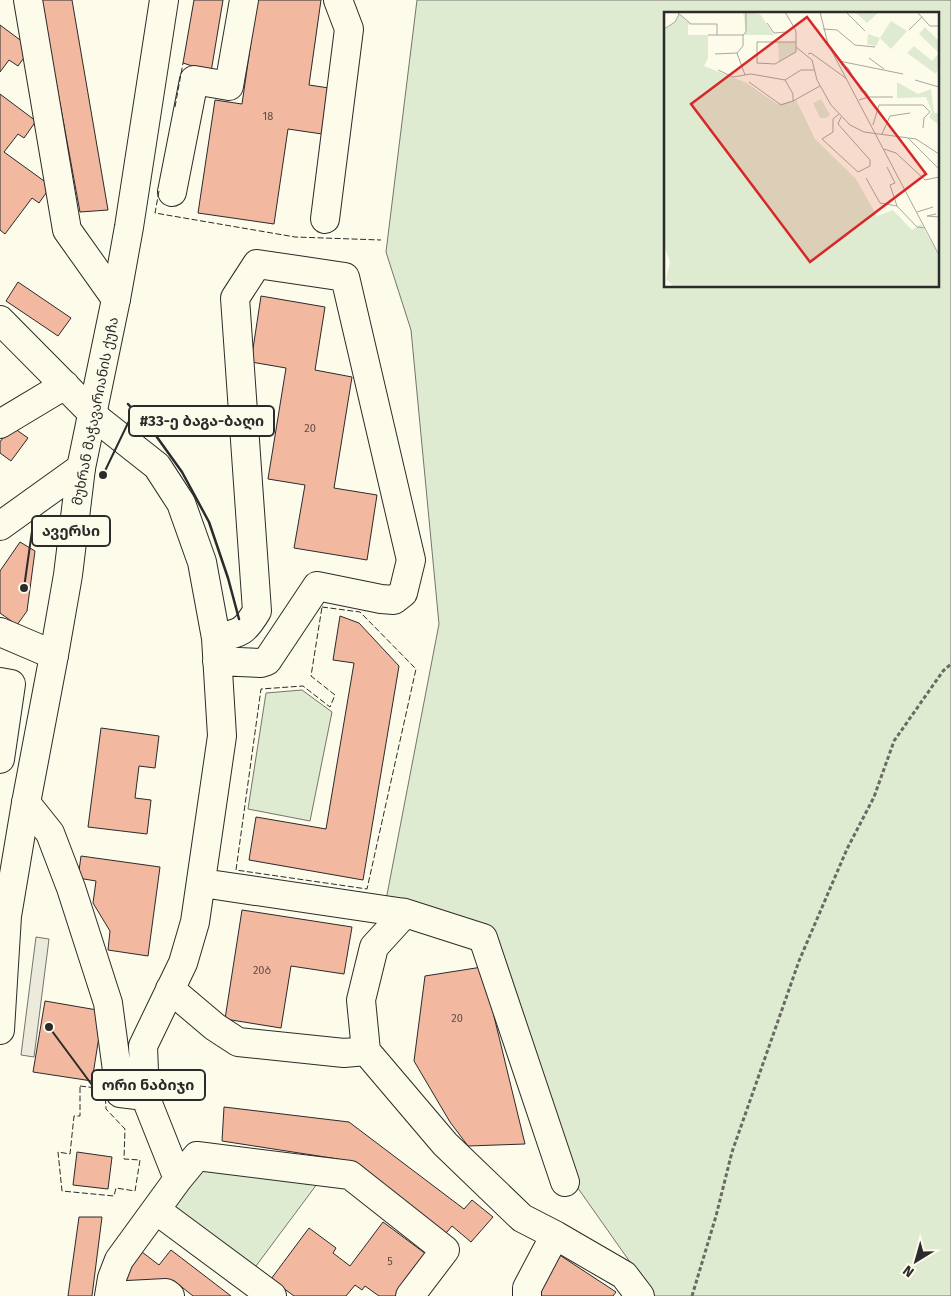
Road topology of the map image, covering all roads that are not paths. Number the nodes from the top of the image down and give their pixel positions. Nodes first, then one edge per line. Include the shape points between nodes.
1 (28, 0) edge
2 (164, 0) edge
3 (244, 0) edge
4 (338, 0) edge
5 (172, 192) dead end
6 (325, 220) dead end
7 (116, 299) junction
8 (0, 320) edge
9 (65, 385) junction
10 (93, 412) junction
11 (0, 424) edge
12 (81, 468) junction
13 (0, 526) edge
14 (0, 632) edge
15 (216, 650) junction
16 (54, 655) junction
17 (6, 683) edge
18 (48, 688) junction
19 (0, 759) edge
20 (26, 803) junction
21 (202, 883) junction
22 (405, 913) junction
23 (3, 924) edge
24 (170, 989) junction
25 (0, 1030) edge
26 (366, 1051) junction
27 (145, 1096) junction
28 (178, 1179) junction
29 (565, 1182) dead end
30 (156, 1210) junction
31 (555, 1235) junction
32 (109, 1296) edge
33 (170, 1296) edge
34 (272, 1296) edge
35 (410, 1296) edge
36 (527, 1296) edge
37 (640, 1296) edge

1 - 7 street via 67,230
2 - 7 street, მუხრან მაჭავარიანის ქუჩა
3 - 5 street via 230,86 194,80
4 - 6 street via 349,29
7 - 10 street, მუხრან მაჭავარიანის ქუჩა
8 - 9 street
9 - 10 street
9 - 11 street
10 - 12 street, მუხრან მაჭავარიანის ქუჩა
10 - 15 street via 157,466 181,503 202,562
12 - 13 street
12 - 16 street, მუხრან მაჭავარიანის ქუჩა
14 - 16 street
15 - 15 street via 234,634 247,628 256,611 235,298 257,264 345,278 411,560 403,593 394,600 317,586 267,661 261,663
15 - 21 street via 222,736
16 - 18 street, მუხრან მაჭავარიანის ქუჩა
17 - 18 street
17 - 19 street
18 - 20 street, მუხრან მაჭავარიანის ქუჩა
20 - 23 street, მუხრან მაჭავარიანის ქუჩა
20 - 27 street via 50,833 108,1002 120,1093
21 - 22 street
21 - 24 street via 196,922 183,963
22 - 26 street via 374,947 361,1000
22 - 29 street via 483,938
23 - 25 street, მუხრან მაჭავარიანის ქუჩა
24 - 26 street via 238,1042 344,1053
24 - 27 street via 143,1046
26 - 31 street via 445,1144 522,1218
27 - 28 street
28 - 30 street
28 - 35 street via 197,1156 350,1176 445,1250
30 - 32 street via 119,1260
30 - 34 street
31 - 36 street
31 - 37 street via 624,1275
32 - 33 street via 166,1293

